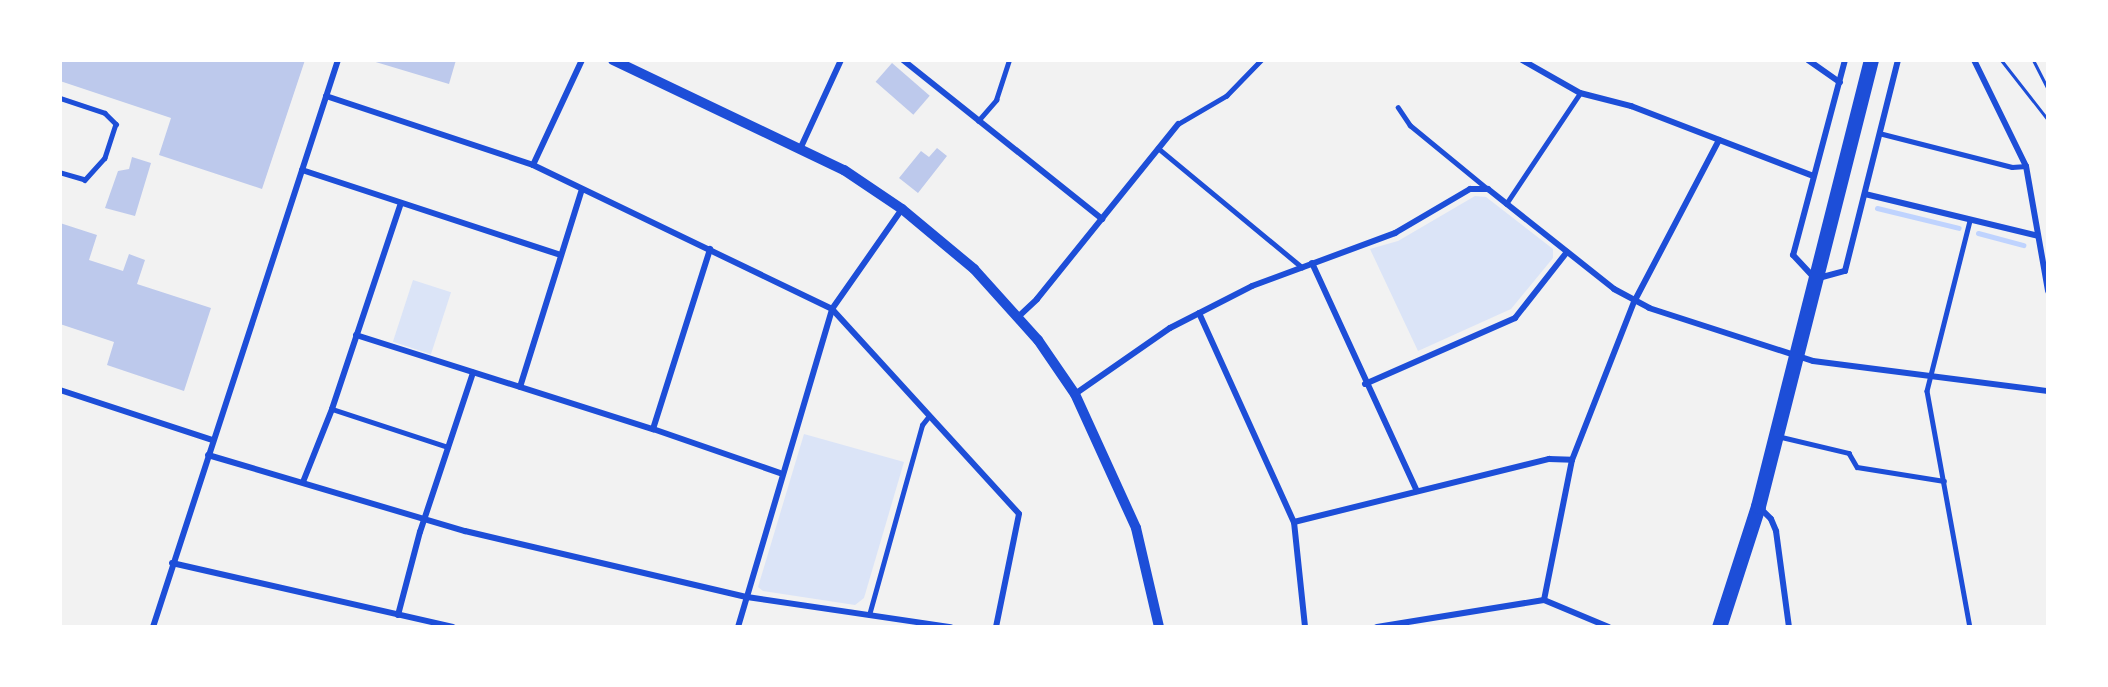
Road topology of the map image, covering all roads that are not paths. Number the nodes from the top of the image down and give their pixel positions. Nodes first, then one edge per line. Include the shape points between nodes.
1 (338, 60) edge
2 (582, 60) edge
3 (613, 60) edge
4 (841, 60) edge
5 (903, 60) edge
6 (1009, 60) edge
7 (1261, 60) edge
8 (1522, 60) edge
9 (1808, 60) edge
10 (1845, 60) edge
11 (1871, 60) edge
12 (1898, 60) edge
13 (1974, 60) edge
14 (1840, 82) junction
15 (1580, 93) junction
16 (326, 96) junction
17 (60, 98) edge
18 (1398, 107) dead end
19 (978, 121) junction
20 (1178, 124) joint
21 (1879, 134) junction
22 (1719, 140) junction
23 (801, 147) junction
24 (1158, 148) junction
25 (533, 165) junction
26 (2026, 166) junction
27 (302, 170) junction
28 (60, 173) edge
29 (1813, 176) junction
30 (582, 189) junction
31 (1488, 189) junction
32 (1865, 194) junction
33 (401, 203) junction
34 (1506, 204) junction
35 (902, 209) junction
36 (1102, 219) junction
37 (1970, 221) junction
38 (2038, 236) junction
39 (710, 249) junction
40 (1567, 252) junction
41 (560, 255) junction
42 (1312, 263) junction
43 (1302, 267) junction
44 (1815, 279) junction
45 (2048, 291) edge
46 (1634, 302) junction
47 (832, 309) junction
48 (1199, 313) junction
49 (1018, 316) junction
50 (356, 335) junction
51 (1794, 357) junction
52 (473, 373) junction
53 (1929, 375) junction
54 (1365, 384) junction
55 (520, 387) junction
56 (60, 390) edge
57 (2048, 391) edge
58 (1075, 394) junction
59 (332, 409) junction
60 (929, 416) junction
61 (653, 429) junction
62 (1775, 435) junction
63 (212, 440) junction
64 (448, 447) junction
65 (208, 455) junction
66 (1572, 460) junction
67 (780, 473) junction
68 (303, 482) junction
69 (1944, 482) junction
70 (1417, 491) junction
71 (1758, 506) junction
72 (424, 520) junction
73 (1294, 522) junction
74 (172, 563) junction
75 (747, 597) junction
76 (1544, 600) junction
77 (398, 615) junction
78 (869, 615) junction
79 (928, 625) edge
80 (153, 627) edge
81 (453, 627) edge
82 (738, 627) edge
83 (951, 627) edge
84 (996, 627) edge
85 (1159, 627) edge
86 (1305, 627) edge
87 (1377, 627) edge
88 (1609, 627) edge
89 (1719, 627) edge
90 (1789, 627) edge
91 (1970, 627) edge

1 - 16 street
2 - 25 street
3 - 23 street
4 - 23 street
5 - 19 street
6 - 19 lane via 996,100
7 - 20 lane via 1226,96
8 - 15 street
9 - 14 street
10 - 14 street
11 - 44 main road
12 - 21 street
13 - 26 street
14 - 29 street
15 - 22 street via 1631,106
15 - 34 lane
16 - 25 street
16 - 27 street
17 - 28 lane via 105,113 116,124 105,158 85,180
18 - 31 lane via 1410,125
19 - 36 street
20 - 24 street
21 - 26 lane via 2012,167
21 - 32 street
22 - 29 street
22 - 46 street
23 - 35 street
24 - 36 street
24 - 43 lane
25 - 30 street
26 - 38 street
27 - 33 street
27 - 63 street
29 - 44 street via 1793,255
30 - 39 street
30 - 41 street
31 - 34 street
31 - 42 street via 1470,189 1437,204 1395,233
32 - 37 street
32 - 44 street via 1845,271
33 - 41 street
33 - 50 street
34 - 40 street
35 - 47 street
35 - 49 street via 958,254
36 - 49 street
37 - 38 street
37 - 53 lane
38 - 45 street
39 - 47 street
39 - 61 street
40 - 46 street
40 - 54 street via 1515,318
41 - 55 street
42 - 43 street
42 - 54 street
43 - 48 street via 1252,286
44 - 51 main road
46 - 51 street
46 - 66 street
47 - 60 street
47 - 67 street
48 - 58 street via 1170,328
48 - 73 street
49 - 58 street
50 - 52 street
50 - 59 street
51 - 53 street
51 - 62 main road
52 - 55 street
52 - 64 street
53 - 57 street
53 - 69 lane via 1927,391
54 - 70 street
55 - 61 street
56 - 63 street
58 - 85 street via 1136,528
59 - 64 lane
59 - 68 street
60 - 78 lane via 922,425
60 - 84 street via 1018,514
61 - 67 street
62 - 69 lane via 1849,453 1857,467
62 - 71 main road
63 - 65 street
64 - 72 street
65 - 68 street
65 - 74 street
66 - 70 street via 1548,459
66 - 76 street
67 - 75 street
68 - 72 street
69 - 91 lane
70 - 73 street
71 - 89 main road
71 - 90 street via 1776,531
72 - 75 street
72 - 77 street
73 - 86 street
74 - 77 street
74 - 80 street
75 - 78 street
75 - 82 street
76 - 87 street
76 - 88 street
77 - 81 street
78 - 79 street
79 - 83 street

